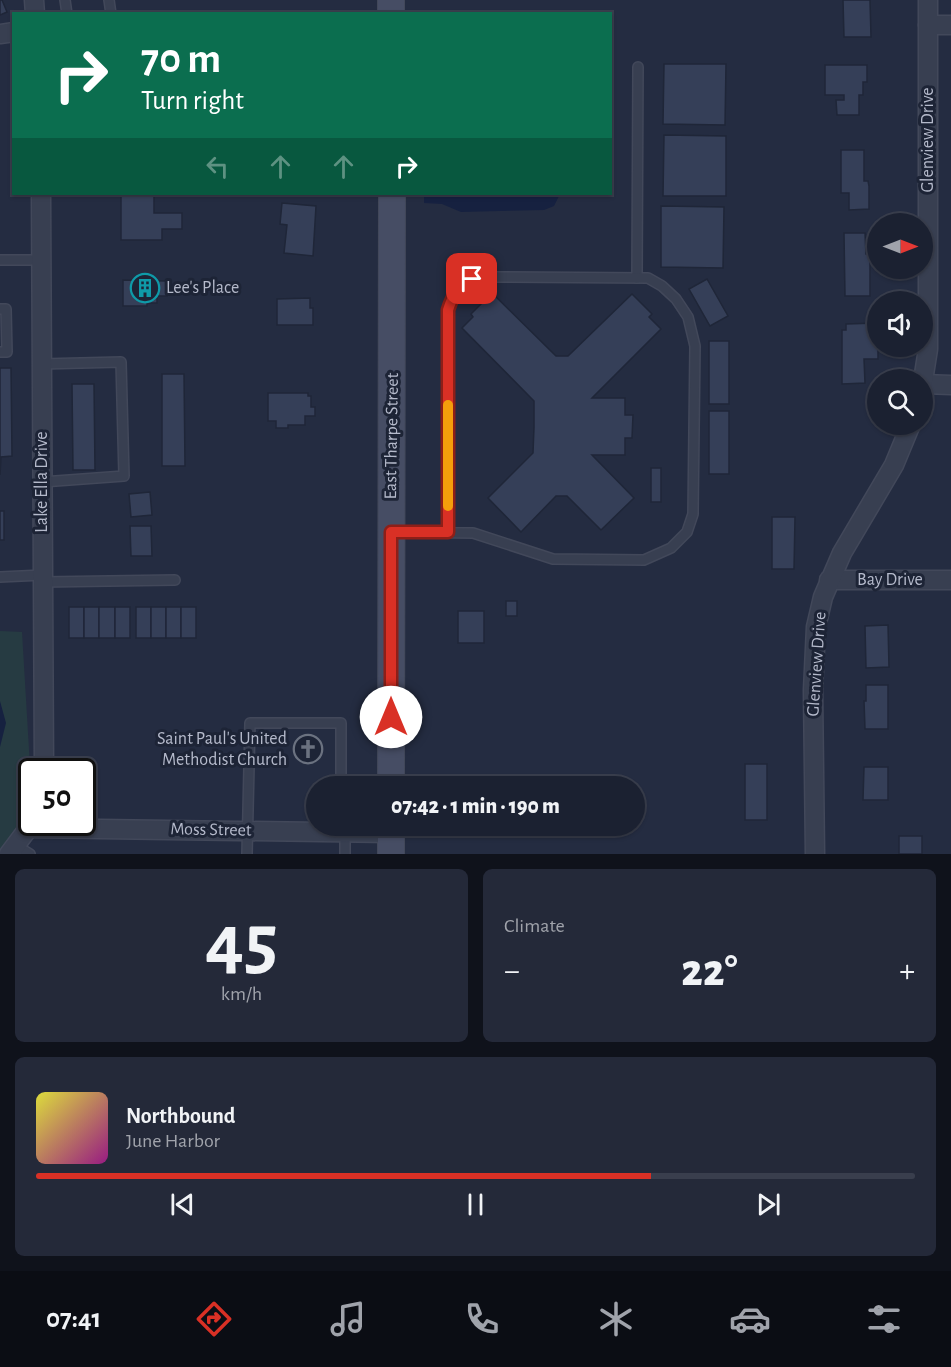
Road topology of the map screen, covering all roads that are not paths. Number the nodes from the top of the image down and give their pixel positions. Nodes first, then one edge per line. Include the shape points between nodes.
1 (928, 0) edge
2 (928, 25) junction
3 (951, 25) edge
4 (638, 67) dead end
5 (41, 195) edge
6 (392, 195) edge
7 (0, 260) edge
8 (41, 260) junction
9 (637, 278) junction
10 (0, 309) edge
11 (0, 352) edge
12 (42, 364) junction
13 (925, 369) edge
14 (951, 385) edge
15 (933, 386) edge
16 (906, 435) edge
17 (42, 482) junction
18 (391, 532) junction
19 (448, 532) junction
20 (0, 578) edge
21 (43, 578) junction
22 (175, 580) dead end
23 (829, 580) junction
24 (951, 580) edge
25 (44, 758) edge
26 (341, 776) edge
27 (391, 776) edge
28 (96, 827) edge
29 (306, 830) edge
30 (248, 831) junction
31 (26, 836) edge
32 (343, 836) edge
33 (19, 851) edge
34 (247, 854) edge
35 (345, 854) edge
36 (815, 854) edge

1 - 2 street, Glenview Drive
2 - 3 street
2 - 13 street, Glenview Drive
4 - 9 lane
5 - 8 street, Lake Ella Drive
6 - 18 main road, East Tharpe Street
7 - 8 lane
8 - 12 street, Lake Ella Drive
9 - 19 lane via 491,277 472,279 453,296 448,310
9 - 19 lane via 648,278 676,299 688,317 695,346 693,514 687,532 671,548 644,560 553,559 473,533
10 - 11 lane via 6,309 7,352
12 - 17 street, Lake Ella Drive
12 - 17 lane via 121,362 124,476
14 - 15 street
16 - 23 street, Glenview Drive via 894,465
17 - 21 street, Lake Ella Drive
18 - 19 lane
18 - 27 main road, East Tharpe Street
20 - 21 lane
21 - 22 lane
21 - 25 street, Lake Ella Drive
23 - 24 street, Bay Drive
23 - 36 street, Glenview Drive via 816,627
26 - 30 lane via 340,723 249,723
28 - 30 street, Moss Street
29 - 30 street, Moss Street
30 - 34 lane
31 - 33 street
32 - 35 lane

